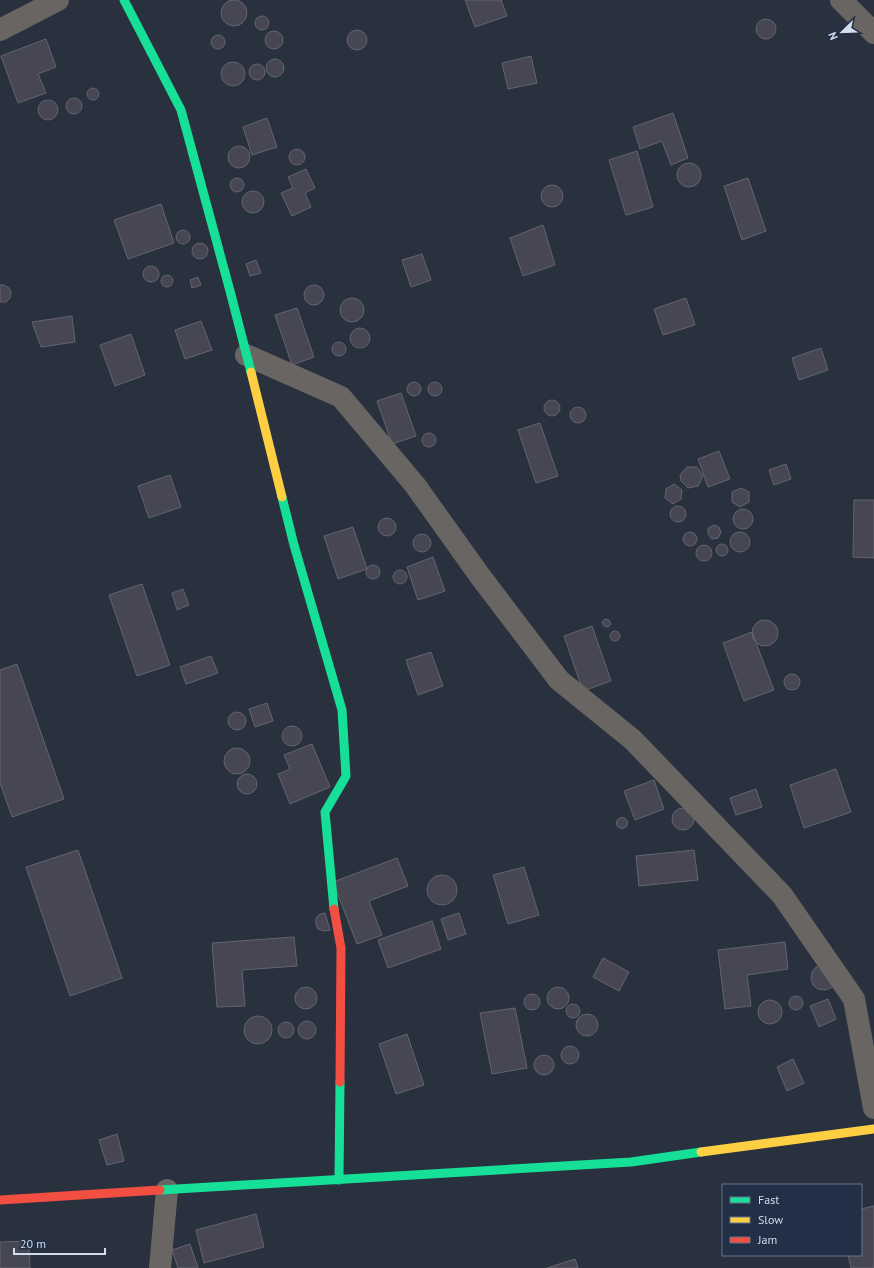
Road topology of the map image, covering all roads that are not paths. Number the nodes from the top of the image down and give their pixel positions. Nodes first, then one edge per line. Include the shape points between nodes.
1 (58, 0) edge
2 (124, 0) edge
3 (841, 0) edge
4 (0, 30) edge
5 (874, 33) edge
6 (246, 355) junction
7 (874, 1108) edge
8 (874, 1129) edge
9 (339, 1180) junction
10 (166, 1190) junction
11 (0, 1200) edge
12 (160, 1268) edge

1 - 4 street
2 - 6 street via 181,110
3 - 5 street
6 - 7 street via 341,397 415,485 559,680 632,740 782,895 854,998
6 - 9 street via 294,545 342,710 346,776 325,812 333,904 341,948
8 - 9 street via 631,1162
9 - 10 street
10 - 11 street
10 - 12 street

